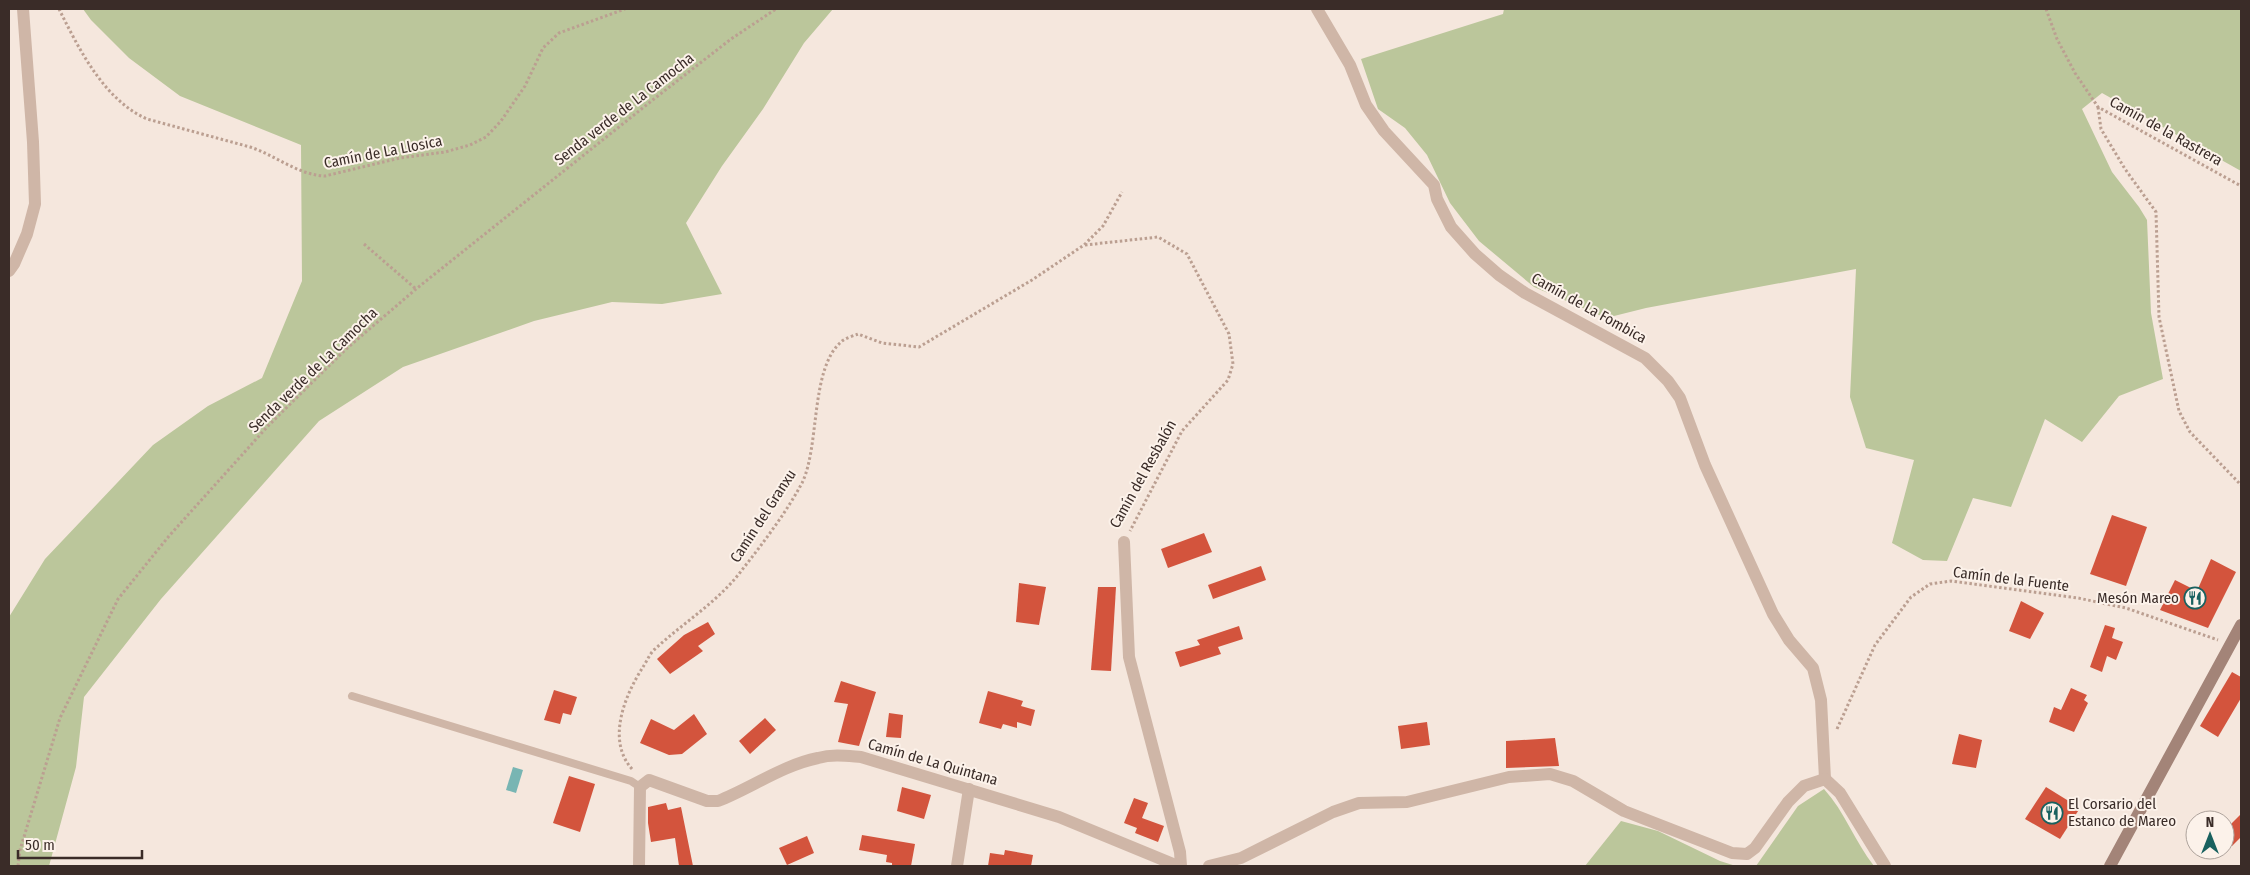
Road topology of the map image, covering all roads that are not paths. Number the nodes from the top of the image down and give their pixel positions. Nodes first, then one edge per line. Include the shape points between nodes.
1 (1317, 9) edge
2 (22, 10) edge
3 (9, 271) edge
4 (1124, 542) road end
5 (2241, 625) edge
6 (352, 696) dead end
7 (1825, 779) junction
8 (645, 784) junction
9 (969, 789) junction
10 (640, 866) edge
11 (957, 866) edge
12 (1180, 866) edge
13 (1209, 866) edge
14 (1885, 866) edge
15 (2110, 866) edge

1 - 7 street, Camín de La Fombica via 1350,66 1366,105 1384,131 1434,185 1451,228 1476,254 1525,293 1645,358 1680,398 1705,465 1773,614 1813,668 1821,700
2 - 3 street via 35,204 27,234
4 - 12 street, Camín del Resbalón via 1129,657 1180,852
5 - 15 street
6 - 8 lane
7 - 13 street via 1804,786 1747,854 1732,853 1641,818 1573,781 1550,774 1508,777 1407,802 1359,803 1333,812 1241,858
7 - 14 street via 1840,793
8 - 9 street, Camín de La Quintana via 718,801 801,763 842,755 861,757
8 - 10 street
9 - 11 street
9 - 12 street, Camín de La Quintana via 1059,817

